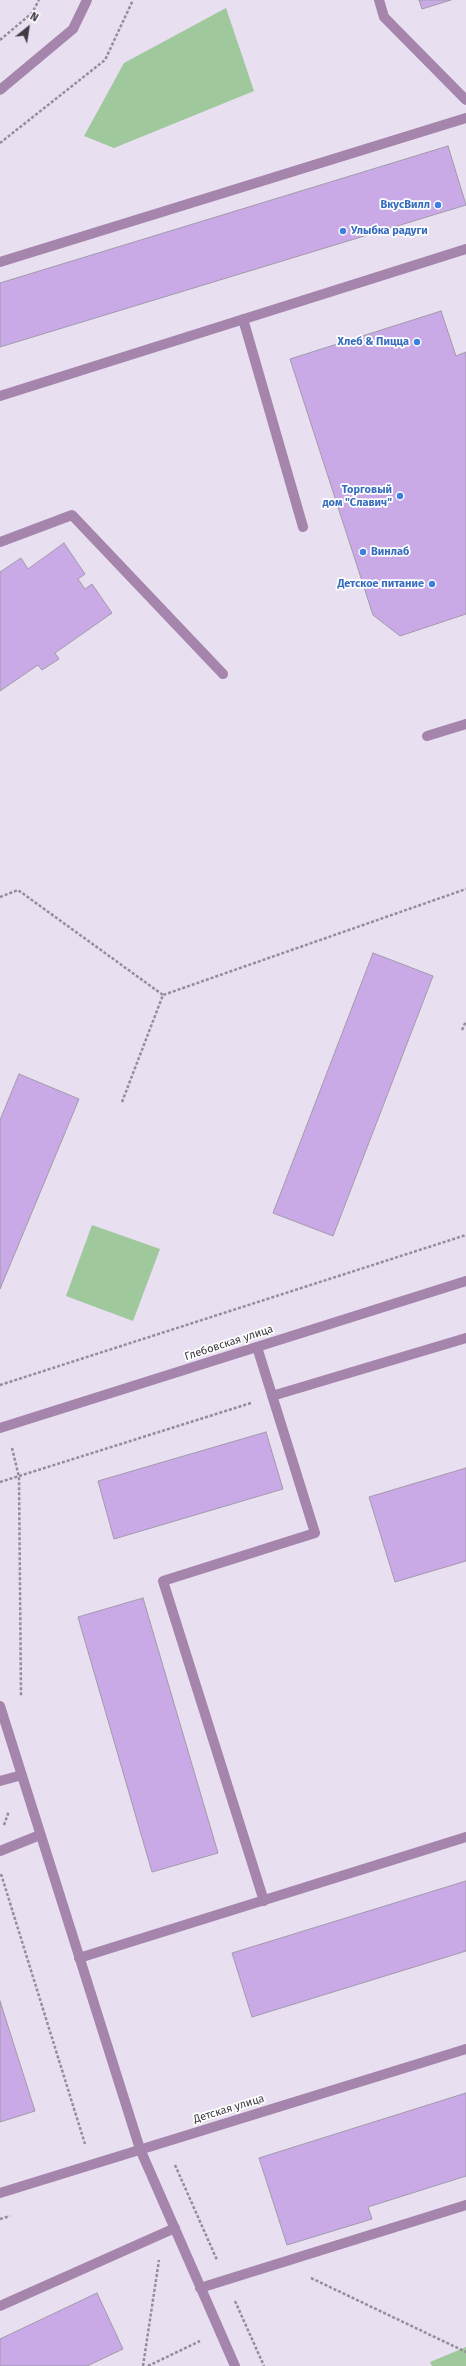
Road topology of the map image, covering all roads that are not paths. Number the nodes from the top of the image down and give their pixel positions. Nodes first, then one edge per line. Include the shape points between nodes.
1 (87, 0) edge
2 (379, 0) edge
3 (0, 90) edge
4 (466, 100) edge
5 (466, 118) edge
6 (466, 249) edge
7 (0, 262) edge
8 (243, 319) junction
9 (0, 396) edge
10 (303, 527) dead end
11 (0, 542) edge
12 (223, 674) dead end
13 (466, 724) edge
14 (427, 736) dead end
15 (466, 1281) edge
16 (466, 1338) edge
17 (257, 1347) junction
18 (272, 1396) junction
19 (0, 1428) edge
20 (0, 1706) edge
21 (22, 1774) junction
22 (0, 1781) edge
23 (40, 1835) junction
24 (466, 1837) edge
25 (0, 1851) edge
26 (264, 1901) junction
27 (79, 1958) junction
28 (466, 2049) edge
29 (140, 2149) junction
30 (0, 2193) edge
31 (466, 2205) edge
32 (174, 2228) junction
33 (200, 2288) junction
34 (0, 2306) edge
35 (235, 2366) edge

1 - 3 street via 73,29
2 - 4 street via 384,17
5 - 7 street
6 - 8 street
8 - 9 street
8 - 10 street
11 - 12 street via 72,515
13 - 14 street
15 - 17 street, Глебовская улица
16 - 18 street
17 - 18 street
17 - 19 street, Глебовская улица
18 - 26 street via 315,1533 163,1581
20 - 21 street
21 - 22 street
21 - 23 street
23 - 25 street
23 - 27 street
24 - 26 street
26 - 27 street
27 - 29 street
28 - 29 street, Детская улица
29 - 30 street, Детская улица
29 - 32 street
31 - 33 street
32 - 33 street
32 - 34 street
33 - 35 street

